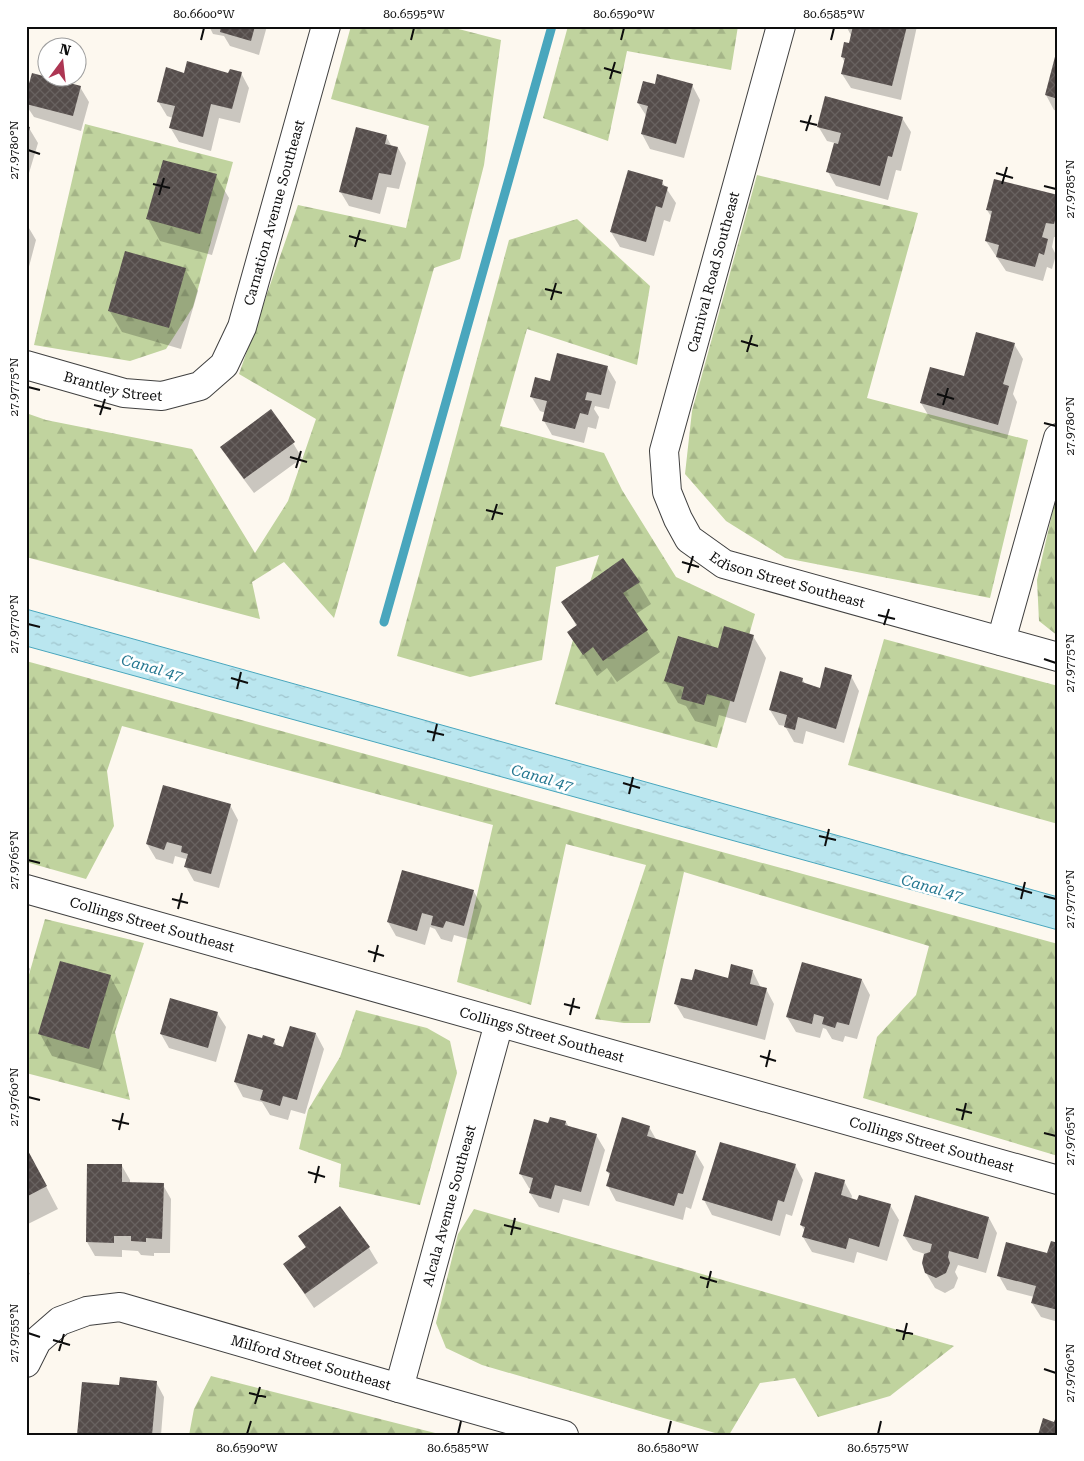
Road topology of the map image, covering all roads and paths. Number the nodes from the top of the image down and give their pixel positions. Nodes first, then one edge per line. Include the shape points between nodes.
1 (326, 26) edge
2 (781, 26) edge
3 (26, 365) edge
4 (200, 386) joint
5 (1058, 438) edge
6 (678, 519) joint
7 (1001, 641) junction
8 (1058, 657) edge
9 (26, 889) edge
10 (499, 1023) junction
11 (1058, 1180) edge
12 (26, 1363) edge
13 (399, 1388) junction
14 (564, 1435) edge

1 - 4 street, Carnation Avenue Southeast via 242,327 224,365
2 - 6 street, Carnival Road Southeast via 664,452 667,492
3 - 4 street, Brantley Street via 124,393 162,396
5 - 7 street
6 - 7 street, Edison Street Southeast via 689,539 724,564
7 - 8 street, Edison Street Southeast
9 - 10 street, Collings Street Southeast
10 - 11 street, Collings Street Southeast
10 - 13 street, Alcala Avenue Southeast
12 - 13 street, Milford Street Southeast via 37,1341 60,1321 87,1311 120,1307
13 - 14 street, Milford Street Southeast

